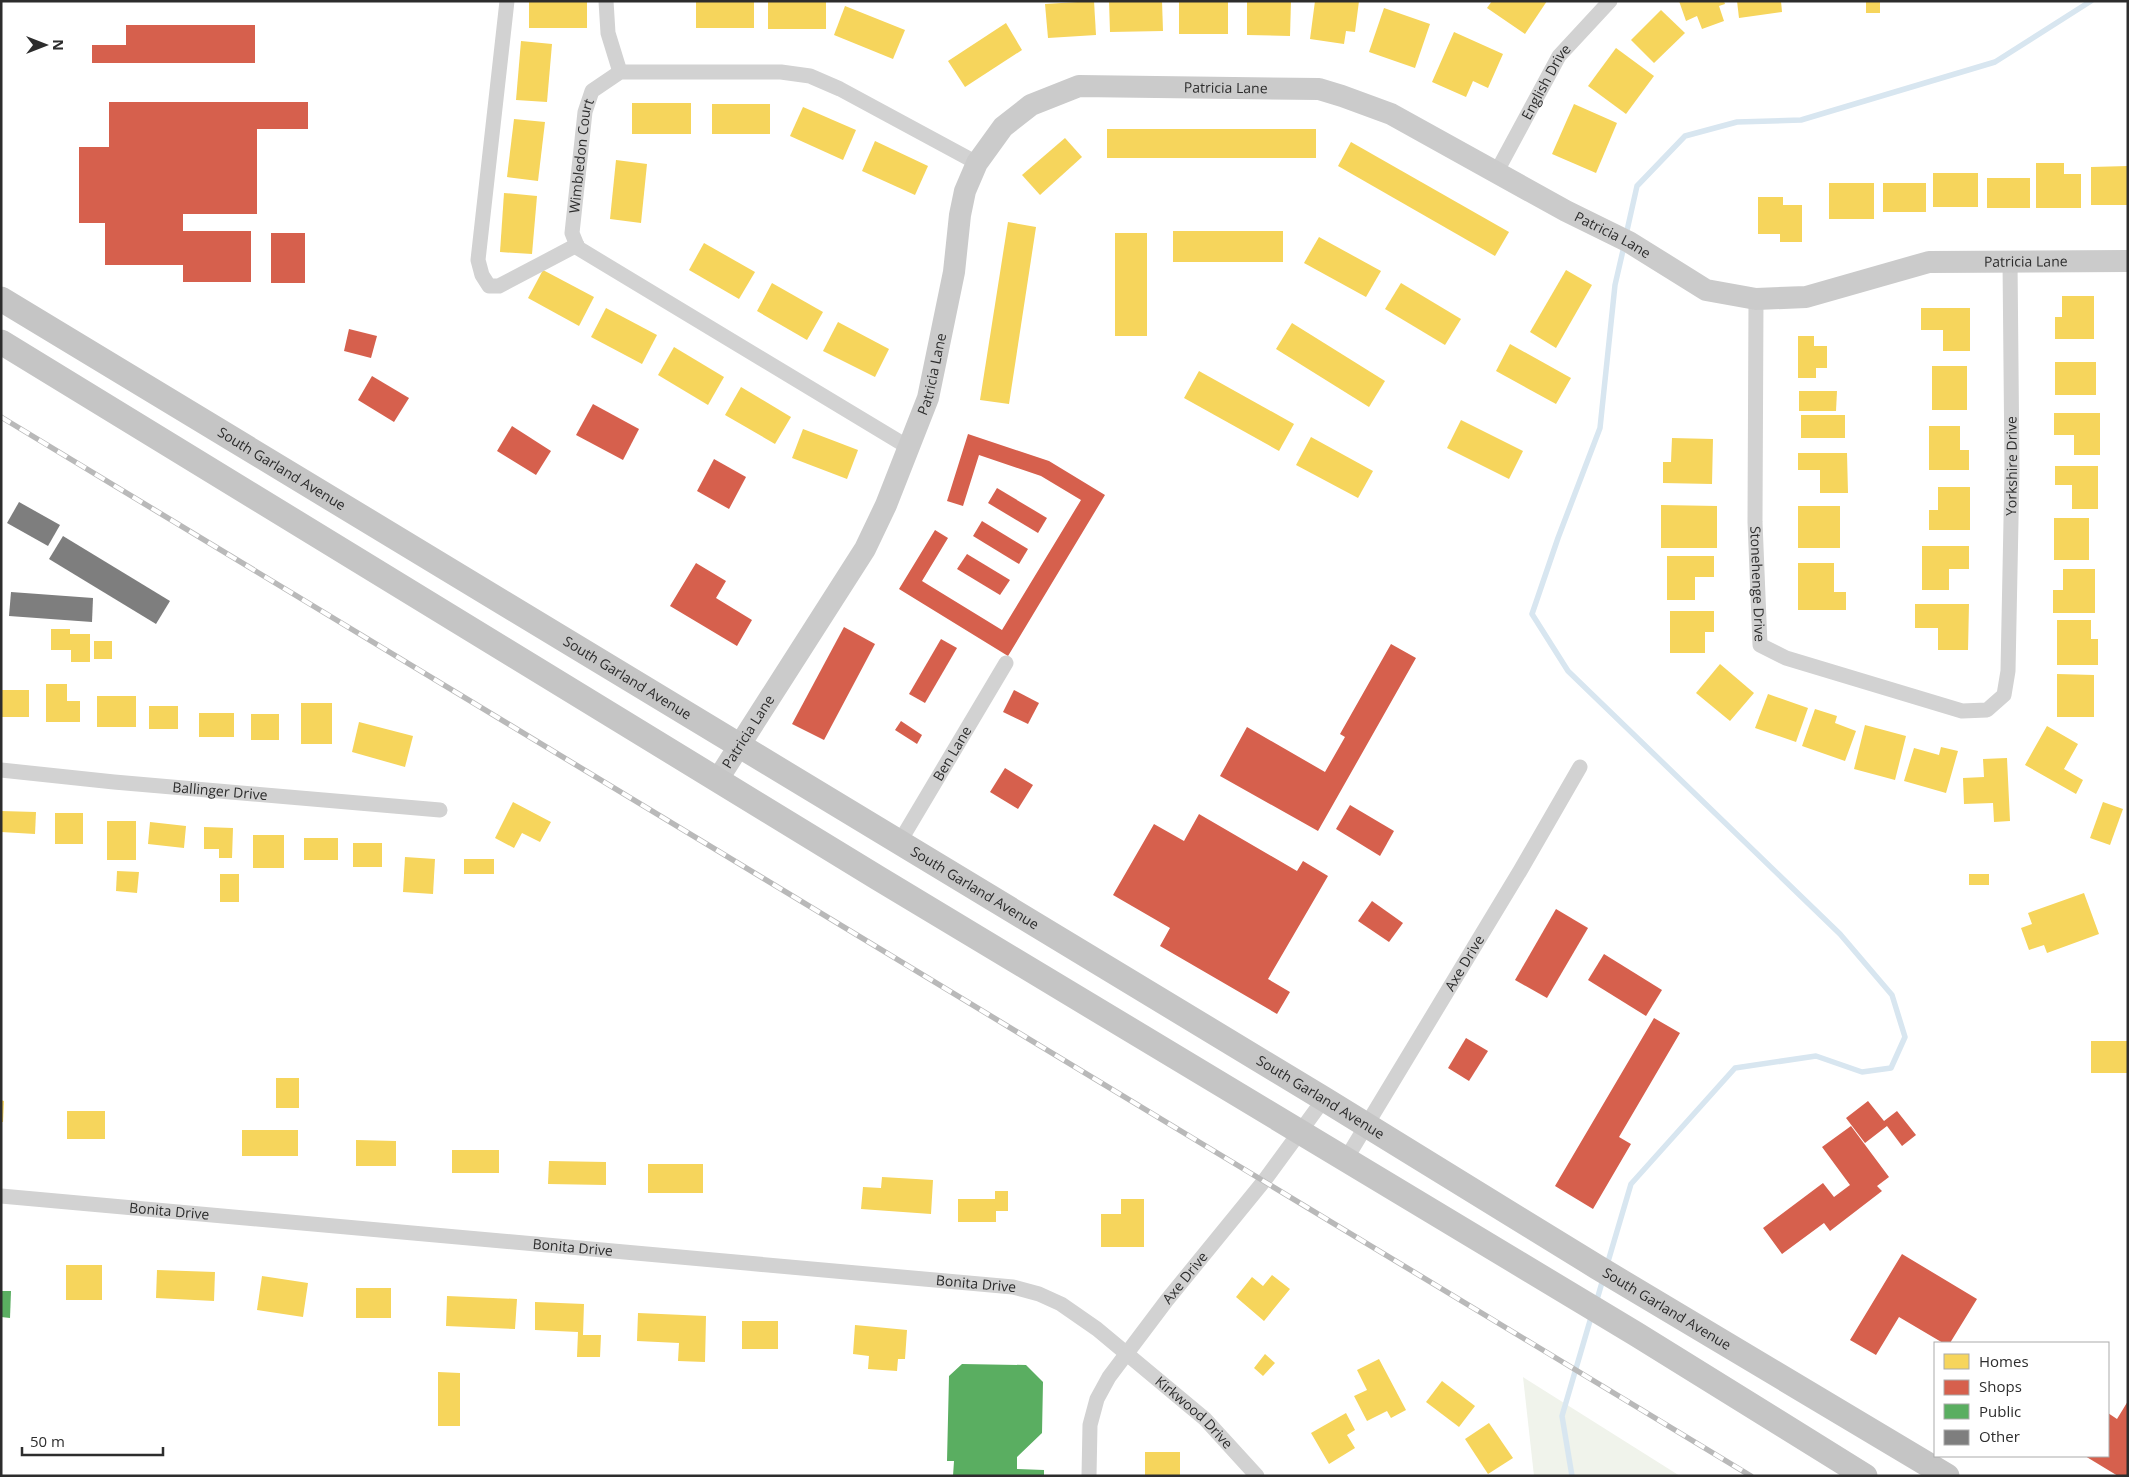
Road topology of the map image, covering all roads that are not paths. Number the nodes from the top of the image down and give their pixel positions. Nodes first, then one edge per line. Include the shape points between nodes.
1 (507, 1) edge
2 (606, 1) edge
3 (1610, 1) edge
4 (620, 72) junction
5 (977, 163) junction
6 (1496, 172) junction
7 (577, 245) junction
8 (2010, 261) junction
9 (2128, 261) edge
10 (1756, 299) junction
11 (1, 300) edge
12 (1, 342) edge
13 (908, 447) junction
14 (1006, 663) dead end
15 (2008, 671) joint
16 (738, 746) junction
17 (1580, 767) dead end
18 (1, 770) edge
19 (718, 779) junction
20 (440, 810) dead end
21 (899, 844) junction
22 (1324, 1100) junction
23 (1366, 1126) junction
24 (1300, 1132) junction
25 (1346, 1159) junction
26 (1, 1196) edge
27 (1126, 1352) junction
28 (1089, 1476) edge
29 (1257, 1476) edge
30 (1865, 1476) edge
31 (1946, 1476) edge

1 - 7 street via 478,260 482,275 489,286 499,286
2 - 4 street via 608,33
3 - 6 street, English Drive via 1559,56
4 - 5 street via 782,72 810,76
4 - 7 street, Wimbledon Court via 592,91 585,112 572,233
5 - 6 street, Patricia Lane via 1003,127 1031,105 1079,86 1175,86 1319,89 1391,114
5 - 13 street, Patricia Lane via 965,190 954,272 928,398
6 - 10 street, Patricia Lane via 1622,238 1706,290
7 - 13 street via 693,319
8 - 9 street, Patricia Lane
8 - 10 street, Patricia Lane via 1929,262 1806,297
8 - 15 street, Yorkshire Drive via 2012,470
10 - 15 street, Stonehenge Drive via 1756,522 1760,645 1786,658 1962,711 1987,710 2004,695
11 - 16 main road, South Garland Avenue
12 - 19 main road
13 - 16 street, Patricia Lane via 865,549
14 - 21 street, Ben Lane
16 - 19 street, Patricia Lane
16 - 21 main road, South Garland Avenue
17 - 23 street, Axe Drive
18 - 20 street, Ballinger Drive
19 - 24 main road
21 - 22 main road, South Garland Avenue
22 - 23 main road, South Garland Avenue
22 - 24 street, Axe Drive
23 - 25 street, Axe Drive
23 - 31 main road, South Garland Avenue
24 - 25 main road
24 - 27 street, Axe Drive
25 - 30 main road
26 - 27 street, Bonita Drive via 1013,1287 1061,1304
27 - 28 street, Axe Drive via 1096,1399 1090,1425
27 - 29 street, Kirkwood Drive via 1205,1419

